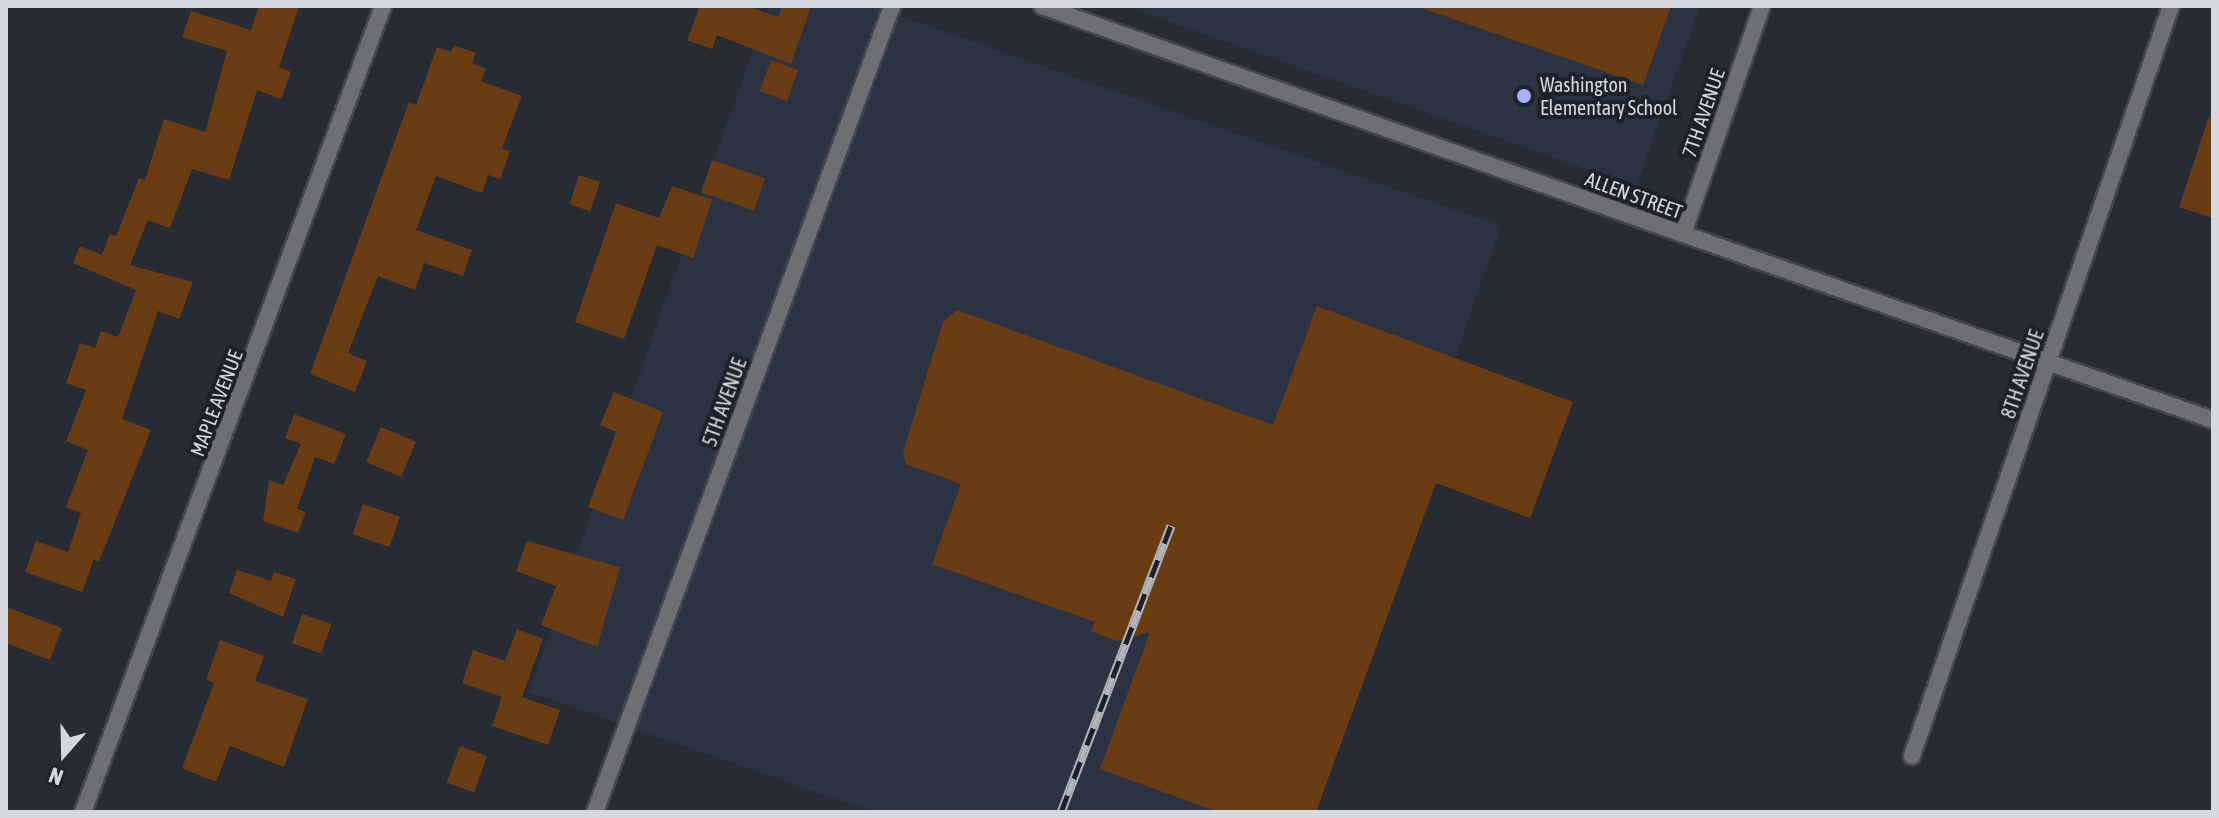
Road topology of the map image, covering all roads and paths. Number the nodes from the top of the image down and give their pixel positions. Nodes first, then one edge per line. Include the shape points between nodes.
1 (383, 6) edge
2 (892, 6) edge
3 (1042, 6) edge
4 (1762, 6) edge
5 (2171, 6) edge
6 (1683, 234) junction
7 (2047, 362) junction
8 (2213, 420) edge
9 (1912, 756) dead end
10 (83, 812) edge
11 (595, 812) edge

1 - 10 street, MAPLE AVENUE
2 - 11 street, 5TH AVENUE
3 - 6 street, ALLEN STREET
4 - 6 street, 7TH AVENUE
5 - 7 street, 8TH AVENUE
6 - 7 street, ALLEN STREET
7 - 8 street, ALLEN STREET
7 - 9 street, 8TH AVENUE

